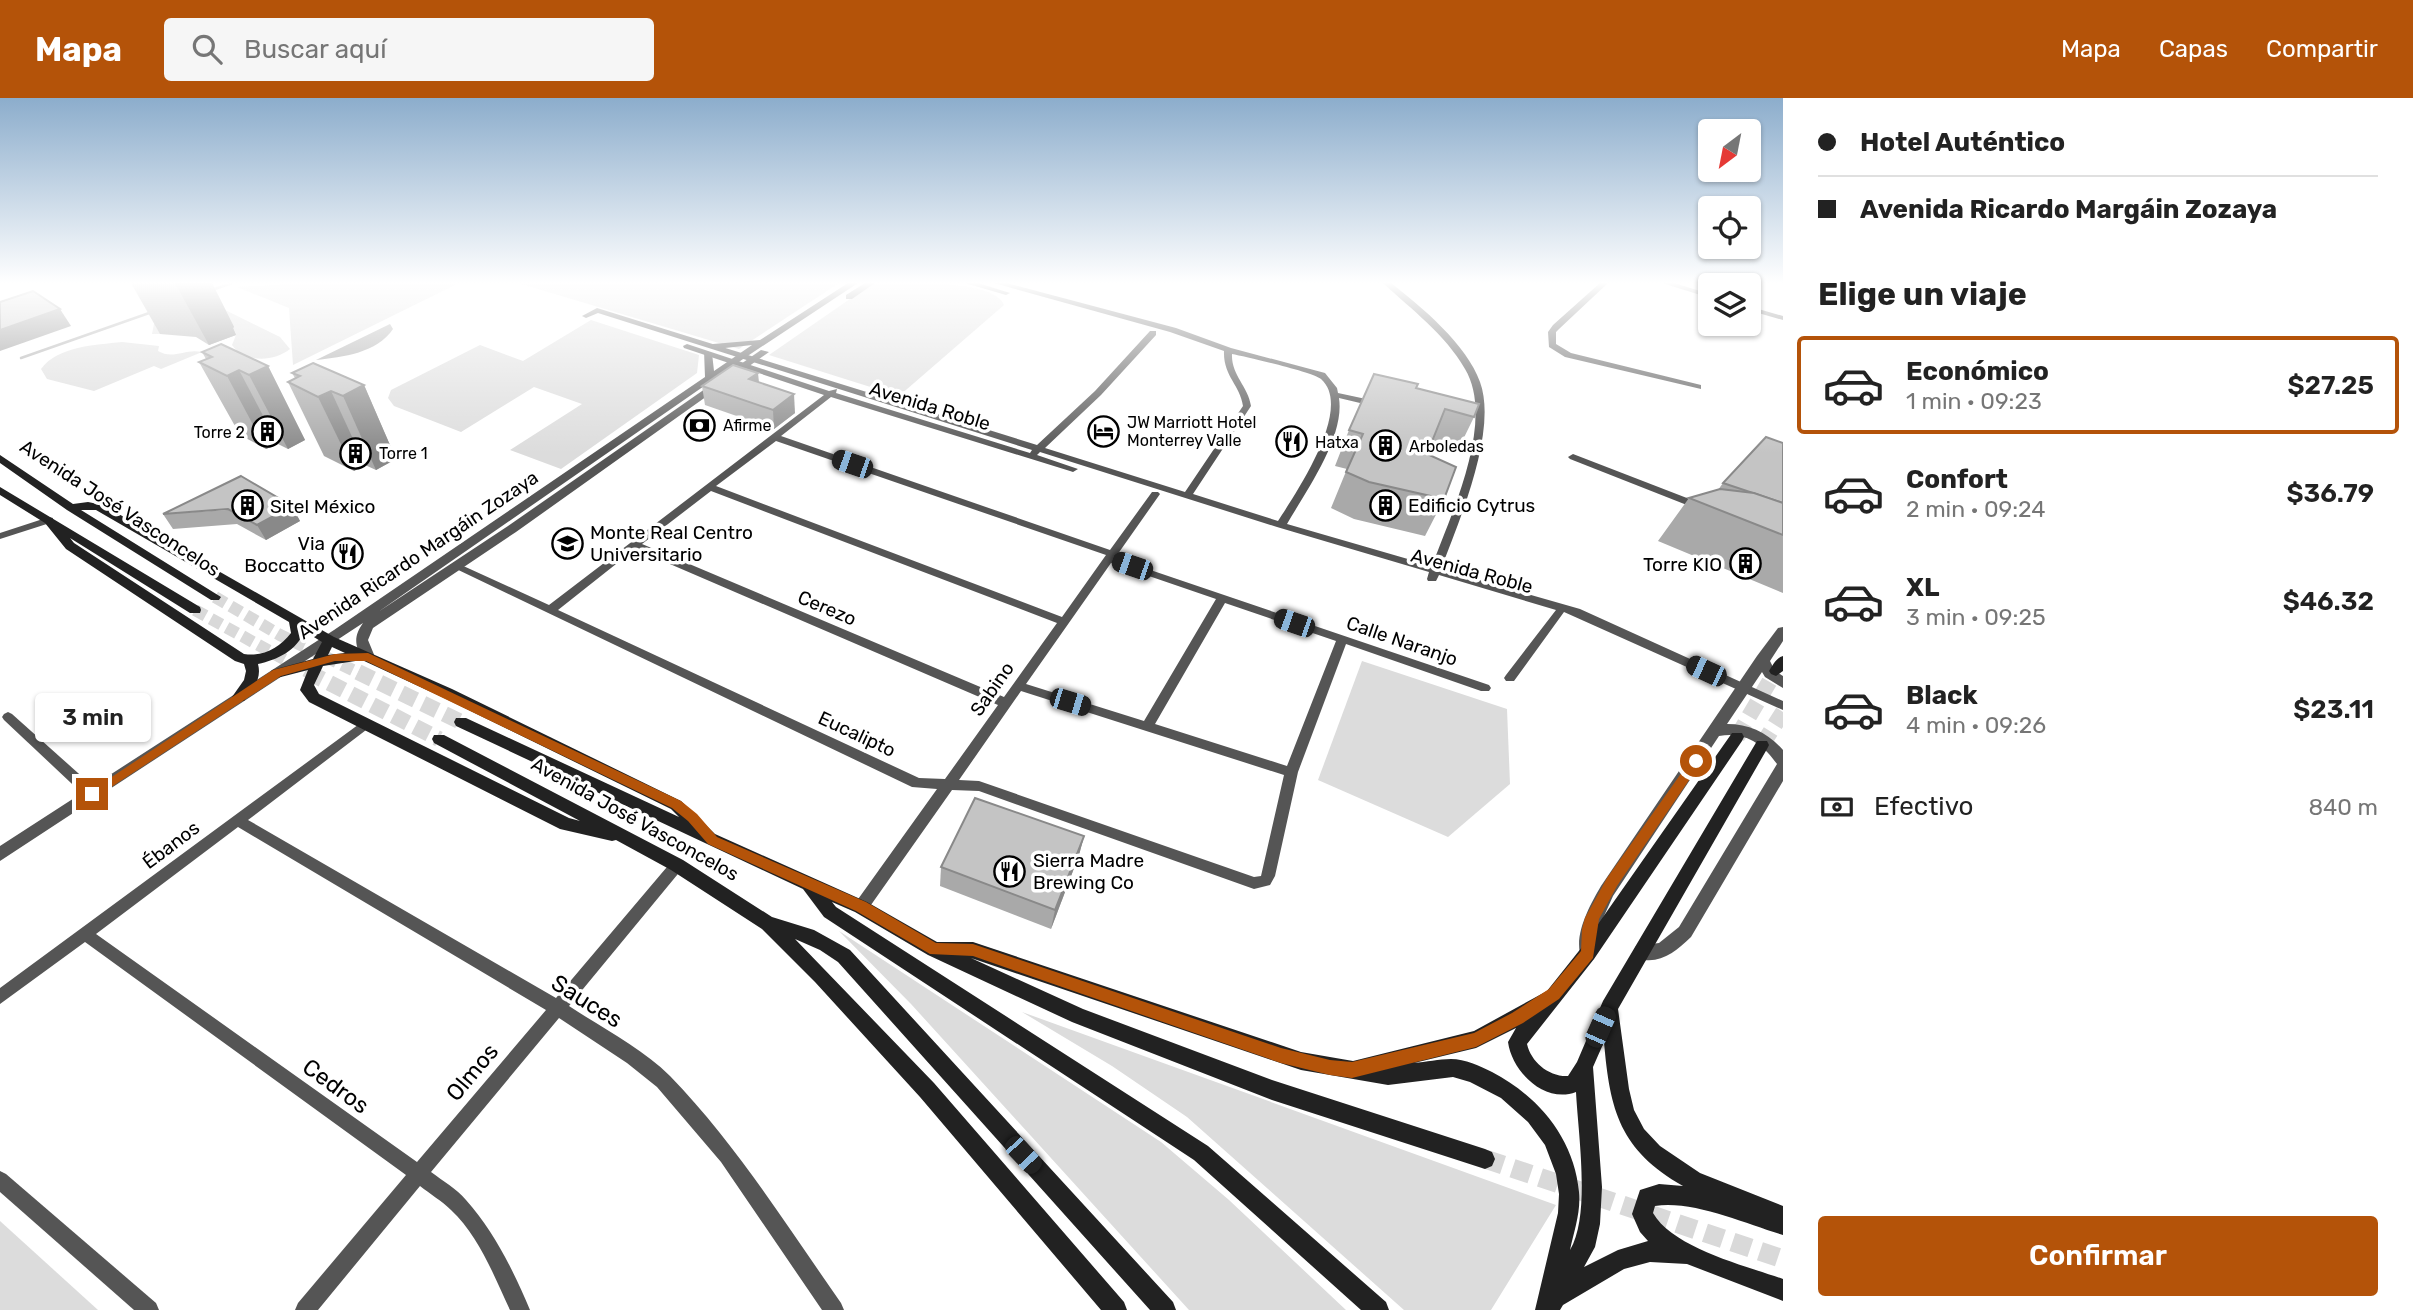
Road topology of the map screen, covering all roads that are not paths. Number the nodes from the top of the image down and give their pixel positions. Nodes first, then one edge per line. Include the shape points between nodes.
1 (673, 340) edge
2 (686, 340) edge
3 (766, 340) edge
4 (785, 340) edge
5 (1146, 340) edge
6 (1181, 340) edge
7 (1200, 340) edge
8 (1445, 340) edge
9 (1552, 340) edge
10 (762, 342) junction
11 (1224, 348) junction
12 (712, 349) junction
13 (755, 359) junction
14 (741, 361) junction
15 (710, 378) junction
16 (1698, 387) dead end
17 (835, 390) junction
18 (1336, 391) junction
19 (1391, 407) edge
20 (1466, 425) edge
21 (1479, 429) junction
22 (774, 437) junction
23 (1038, 449) junction
24 (1057, 454) junction
25 (1573, 457) dead end
26 (0, 458) edge
27 (709, 487) junction
28 (0, 490) edge
29 (1155, 494) junction
30 (1187, 496) junction
31 (71, 508) junction
32 (1712, 511) edge
33 (49, 520) junction
34 (1281, 525) junction
35 (0, 536) edge
36 (634, 545) junction
37 (1111, 556) junction
38 (455, 566) junction
39 (1434, 576) junction
40 (215, 597) tunnel mouth
41 (1222, 598) junction
42 (195, 610) tunnel mouth
43 (550, 610) junction
44 (1559, 613) junction
45 (295, 622) junction
46 (1064, 622) junction
47 (1783, 631) edge
48 (1342, 639) junction
49 (328, 640) junction
50 (368, 657) junction
51 (1762, 659) junction
52 (250, 661) junction
53 (321, 661) junction
54 (1781, 672) edge
55 (277, 673) junction
56 (1510, 678) dead end
57 (1018, 686) junction
58 (1485, 688) dead end
59 (1741, 691) junction
60 (239, 697) junction
61 (1006, 703) junction
62 (1783, 706) edge
63 (1783, 713) edge
64 (8, 717) dead end
65 (461, 722) tunnel mouth
66 (366, 724) junction
67 (1148, 726) junction
68 (1716, 731) junction
69 (1737, 737) tunnel mouth
70 (439, 739) tunnel mouth
71 (1762, 745) tunnel mouth
72 (1783, 761) edge
73 (1783, 768) edge
74 (1291, 772) junction
75 (949, 783) junction
76 (92, 794) junction
77 (237, 820) junction
78 (620, 835) junction
79 (712, 841) junction
80 (0, 854) edge
81 (677, 866) junction
82 (810, 886) junction
83 (861, 907) junction
84 (768, 924) junction
85 (85, 934) junction
86 (934, 949) junction
87 (1642, 952) junction
88 (1588, 953) junction
89 (1554, 994) junction
90 (0, 997) edge
91 (1609, 1007) junction
92 (558, 1008) junction
93 (1584, 1068) junction
94 (1352, 1070) junction
95 (1485, 1159) tunnel mouth
96 (419, 1174) junction
97 (0, 1180) edge
98 (1783, 1216) edge
99 (1783, 1224) edge
100 (1726, 1270) junction
101 (1783, 1290) edge
102 (1550, 1306) edge
103 (149, 1310) edge
104 (305, 1310) edge
105 (520, 1310) edge
106 (834, 1310) edge
107 (1116, 1310) edge
108 (1165, 1310) edge
109 (1378, 1310) edge

1 - 12 street, Avenida Roble
2 - 12 street, Avenida Roble
3 - 10 street, Avenida Ricardo Margáin Zozaya
4 - 13 street, Avenida Ricardo Margáin Zozaya
5 - 23 street
6 - 11 street
7 - 11 street
8 - 21 street via 1476,382
9 - 16 street via 1552,345 1568,355
10 - 12 street
10 - 14 street, Avenida Ricardo Margáin Zozaya
11 - 18 street via 1322,375
11 - 30 street via 1230,374 1247,407
12 - 14 street, Avenida Roble
12 - 15 street
13 - 14 street, Avenida Ricardo Margáin Zozaya
13 - 17 street, Avenida Roble
14 - 15 street, Avenida Ricardo Margáin Zozaya
14 - 17 street, Avenida Roble
14 - 38 street, Avenida Ricardo Margáin Zozaya
15 - 49 street, Avenida Ricardo Margáin Zozaya
17 - 22 street
17 - 23 street, Avenida Roble
18 - 19 street
18 - 34 street via 1328,443
20 - 21 street
21 - 39 street
22 - 27 street
22 - 37 street, Calle Naranjo
23 - 24 street, Avenida Roble
24 - 29 street, Avenida Roble
24 - 30 street, Avenida Roble
25 - 32 street
26 - 31 main road, Avenida José Vasconcelos
27 - 36 street
27 - 46 street
28 - 33 main road
29 - 37 street, Sabino
29 - 39 street, Avenida Roble
30 - 34 street, Avenida Roble
31 - 40 main road, Avenida José Vasconcelos
31 - 45 main road via 99,507
33 - 35 street
33 - 42 main road
33 - 52 main road via 70,547
34 - 39 street, Avenida Roble
36 - 43 street
36 - 61 street, Cerezo
37 - 41 street, Calle Naranjo
37 - 46 street, Sabino
38 - 43 street, Eucalipto
38 - 50 street, Avenida Ricardo Margáin Zozaya via 368,625 361,642
39 - 44 street, Avenida Roble
39 - 59 street, Avenida Roble via 1586,615
41 - 48 street, Calle Naranjo
41 - 67 street
43 - 75 street, Eucalipto via 913,782
44 - 56 street
44 - 59 street, Avenida Roble
45 - 49 main road
45 - 52 main road via 298,634 287,647
46 - 57 street, Sabino
47 - 51 street
48 - 58 street, Calle Naranjo
48 - 74 street
49 - 50 main road
49 - 53 main road
49 - 55 street, Avenida Ricardo Margáin Zozaya
50 - 53 main road
50 - 79 main road via 676,805
51 - 54 street via 1770,674
51 - 59 street
52 - 60 main road via 252,677
53 - 55 main road
53 - 66 main road via 307,685 309,694
55 - 60 street, Avenida Ricardo Margáin Zozaya
57 - 61 street, Sabino
57 - 67 street
59 - 62 street, Avenida Roble
59 - 63 street, Avenida Roble
59 - 68 street
60 - 76 street, Avenida Ricardo Margáin Zozaya
61 - 75 street, Sabino
64 - 76 street
65 - 79 main road, Avenida José Vasconcelos
66 - 77 street, Ébanos
66 - 78 main road via 566,824
67 - 74 street
68 - 72 street via 1735,729 1760,736
68 - 88 street via 1598,906 1588,929
69 - 88 main road
70 - 78 main road, Avenida José Vasconcelos
71 - 87 main road
73 - 87 street via 1685,932 1662,951
74 - 75 street, Eucalipto via 1268,876 1260,883 979,786
75 - 83 street, Sabino
76 - 80 street, Avenida Ricardo Margáin Zozaya
77 - 85 street, Ébanos
77 - 92 street, Sauces
78 - 81 main road, Avenida José Vasconcelos
79 - 82 main road, Avenida José Vasconcelos
81 - 84 main road, Avenida José Vasconcelos
81 - 92 street, Olmos
82 - 83 main road, Avenida José Vasconcelos
82 - 109 main road via 830,912 1201,1153
83 - 86 main road, Avenida José Vasconcelos
84 - 107 main road via 927,1090
84 - 108 main road via 804,933 844,956
85 - 90 street, Ébanos
85 - 96 street, Cedros
86 - 94 main road via 973,950 1281,1056
86 - 95 main road, Avenida José Vasconcelos via 1077,1016 1272,1090
87 - 91 main road
88 - 89 main road
89 - 93 main road via 1517,1042 1519,1056 1536,1074 1562,1086 1576,1082
89 - 94 main road via 1476,1039
91 - 93 main road
91 - 98 main road via 1620,1088 1634,1132 1678,1172
92 - 96 street, Olmos
92 - 106 street, Sauces via 633,1057 690,1110
93 - 102 main road via 1590,1224 1584,1247
94 - 102 main road via 1388,1076 1453,1068 1508,1091 1535,1115 1562,1157 1569,1194
96 - 104 street, Olmos
96 - 105 street, Cedros via 475,1225
97 - 103 street
99 - 100 main road via 1695,1199 1662,1194 1647,1197 1642,1214 1651,1231
100 - 101 main road
100 - 102 main road via 1677,1253 1637,1252 1618,1259

